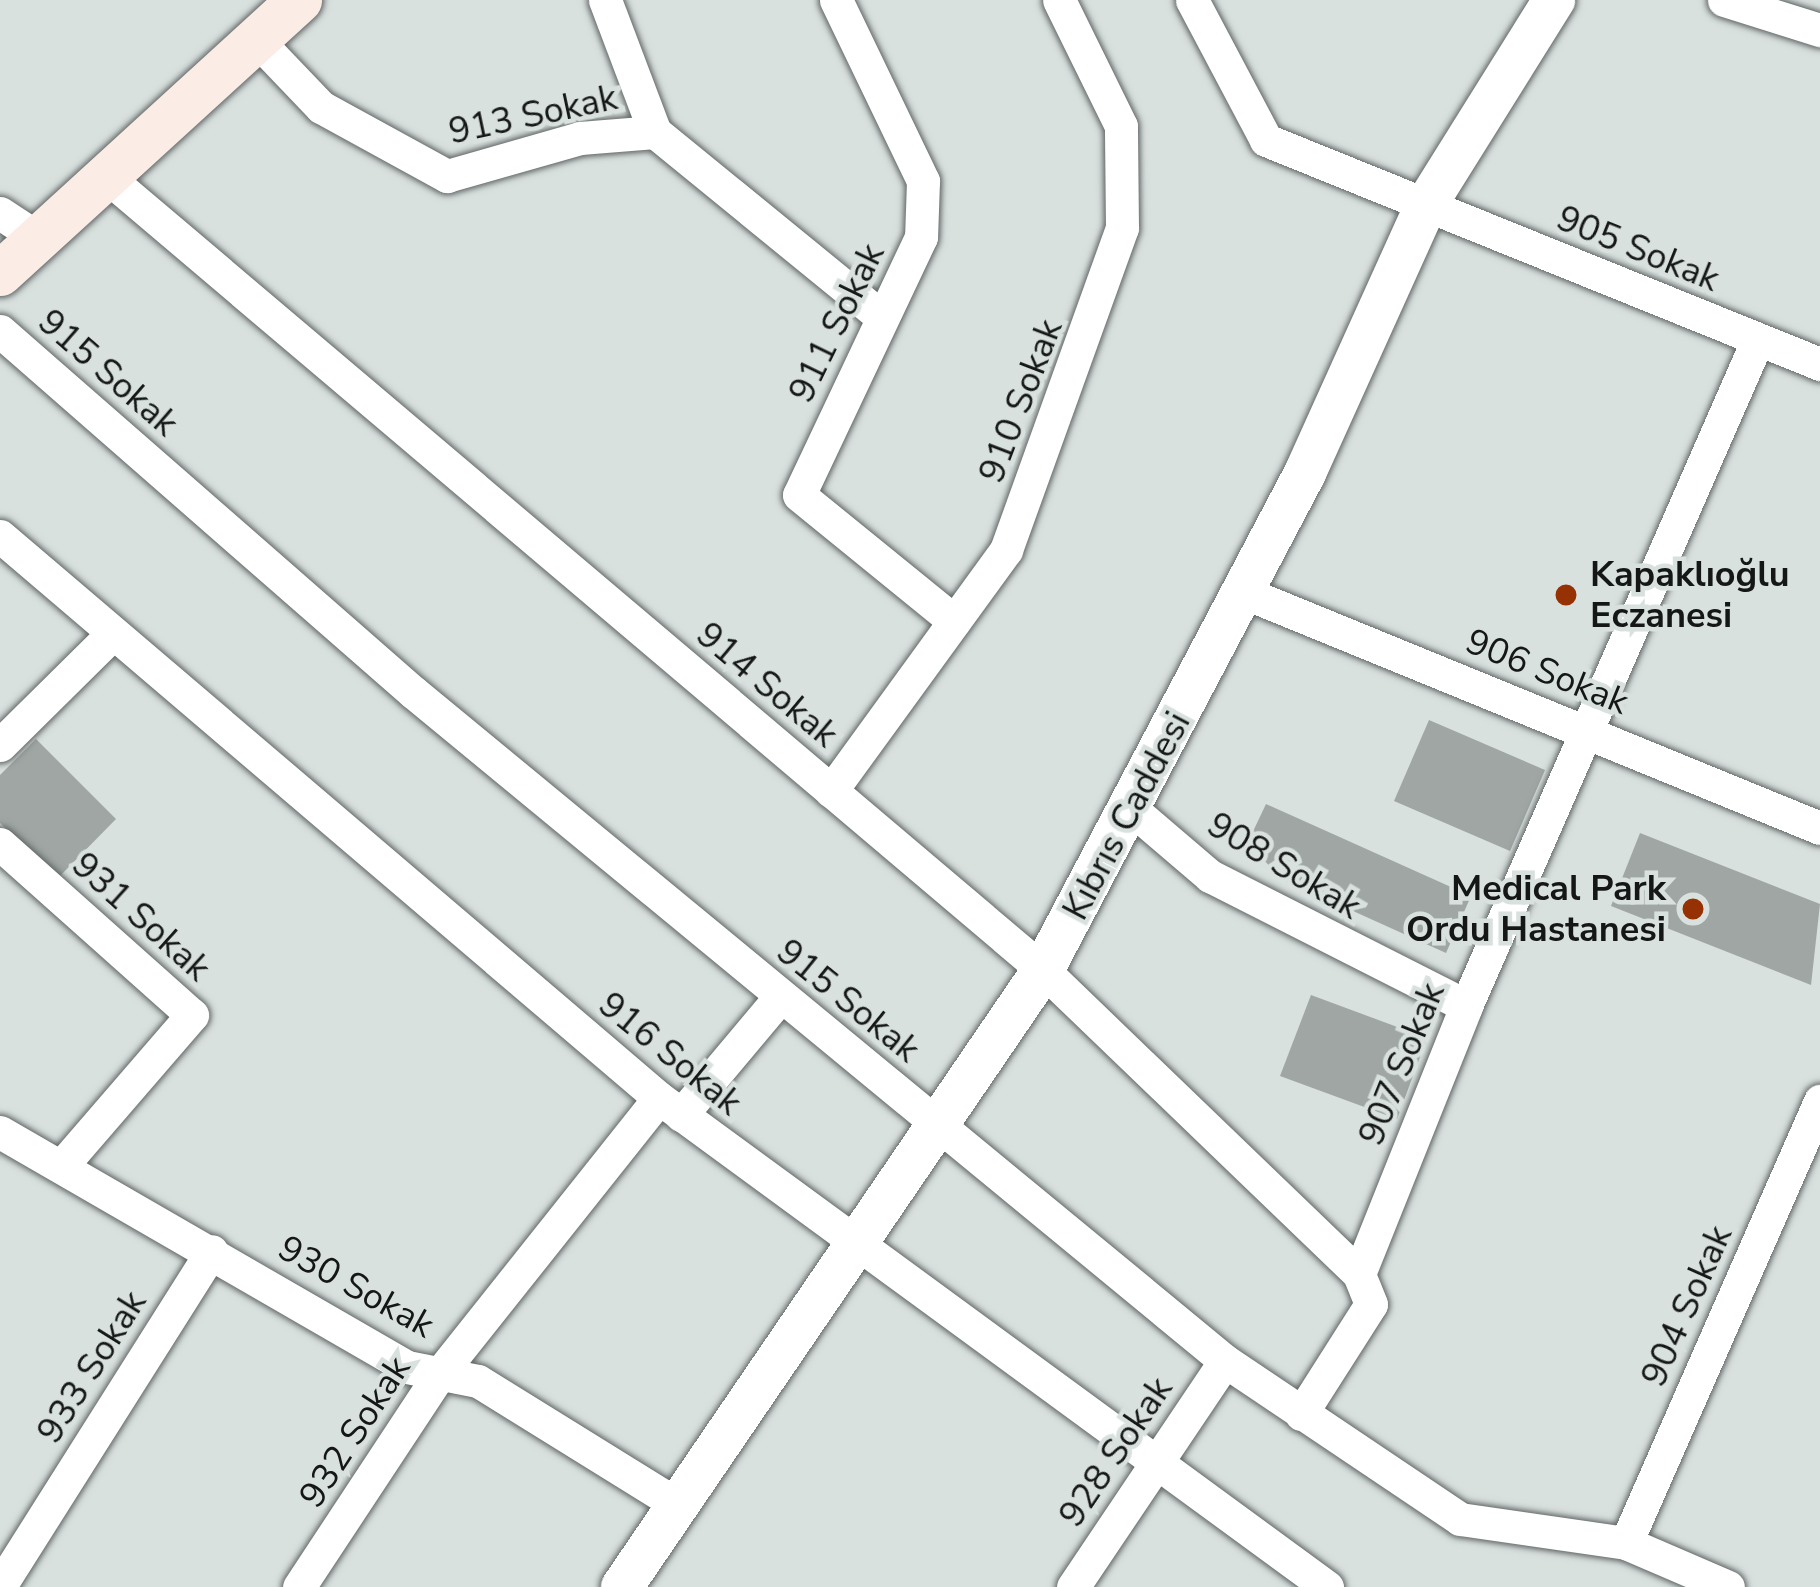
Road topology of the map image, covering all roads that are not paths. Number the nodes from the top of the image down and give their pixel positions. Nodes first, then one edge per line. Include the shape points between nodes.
1 (298, 0) edge
2 (605, 0) edge
3 (836, 0) edge
4 (1059, 0) edge
5 (1192, 0) edge
6 (1554, 0) edge
7 (1724, 0) edge
8 (1820, 30) edge
9 (256, 39) junction
10 (655, 131) junction
11 (106, 176) junction
12 (1426, 205) junction
13 (0, 213) edge
14 (38, 238) junction
15 (0, 273) edge
16 (881, 316) junction
17 (0, 331) edge
18 (1757, 339) junction
19 (1820, 364) edge
20 (0, 536) edge
21 (1243, 592) junction
22 (954, 621) junction
23 (113, 633) junction
24 (1587, 730) junction
25 (0, 745) edge
26 (831, 790) junction
27 (1135, 812) junction
28 (1820, 828) edge
29 (0, 844) edge
30 (1043, 970) junction
31 (781, 996) junction
32 (1466, 1006) junction
33 (1820, 1101) edge
34 (670, 1107) junction
35 (939, 1126) junction
36 (0, 1132) edge
37 (66, 1161) junction
38 (855, 1243) junction
39 (212, 1251) junction
40 (1359, 1274) junction
41 (1225, 1361) junction
42 (441, 1372) junction
43 (1301, 1414) junction
44 (1155, 1464) junction
45 (676, 1503) junction
46 (1626, 1543) junction
47 (1672, 1577) edge
48 (0, 1586) edge
49 (299, 1587) edge
50 (622, 1587) edge
51 (1073, 1587) edge
52 (1327, 1587) edge
53 (1728, 1587) edge

1 - 9 main road
2 - 10 street
3 - 16 street, 911 Sokak via 923,181 922,237
4 - 22 street, 910 Sokak via 1121,126 1122,227 1006,550
5 - 12 street, 905 Sokak via 1255,132
6 - 12 street, Kıbrıs Caddesi
7 - 8 street
9 - 10 street, 913 Sokak via 321,107 447,176 580,138
9 - 11 main road
10 - 16 street, 913 Sokak
11 - 14 main road
11 - 26 street, 914 Sokak
12 - 18 street, 905 Sokak
12 - 21 street, Kıbrıs Caddesi
13 - 14 street
14 - 15 main road
16 - 22 street, 911 Sokak via 800,495
17 - 31 street, 915 Sokak
18 - 19 street, 905 Sokak
18 - 24 street, 907 Sokak
20 - 23 street, 916 Sokak
21 - 24 street, 906 Sokak
21 - 27 street, Kıbrıs Caddesi
22 - 26 street, 910 Sokak
23 - 25 street
23 - 34 street, 916 Sokak
24 - 28 street, 906 Sokak
24 - 32 street, 907 Sokak
26 - 30 street, 914 Sokak
27 - 30 street, Kıbrıs Caddesi
27 - 32 street, 908 Sokak via 1210,876
29 - 37 street, 931 Sokak via 192,1015
30 - 35 street, Kıbrıs Caddesi
30 - 40 street, 914 Sokak
31 - 34 street, 932 Sokak
31 - 35 street, 915 Sokak
32 - 40 street, 907 Sokak
33 - 46 street, 904 Sokak
34 - 38 street, 916 Sokak
34 - 42 street, 932 Sokak
35 - 38 street, Kıbrıs Caddesi
35 - 41 street, 915 Sokak
36 - 37 street, 930 Sokak
37 - 39 street, 930 Sokak
38 - 44 street, 916 Sokak
38 - 45 street, Kıbrıs Caddesi
39 - 42 street, 930 Sokak via 407,1367
39 - 48 street, 933 Sokak
40 - 43 street, 907 Sokak via 1371,1304
41 - 43 street, 915 Sokak
41 - 44 street, 928 Sokak
42 - 45 street, 930 Sokak via 478,1381
42 - 49 street, 932 Sokak
43 - 46 street, 915 Sokak via 1460,1519
44 - 51 street, 928 Sokak
44 - 52 street, 916 Sokak
45 - 50 street, Kıbrıs Caddesi
46 - 47 street, 915 Sokak
47 - 53 street, 915 Sokak

